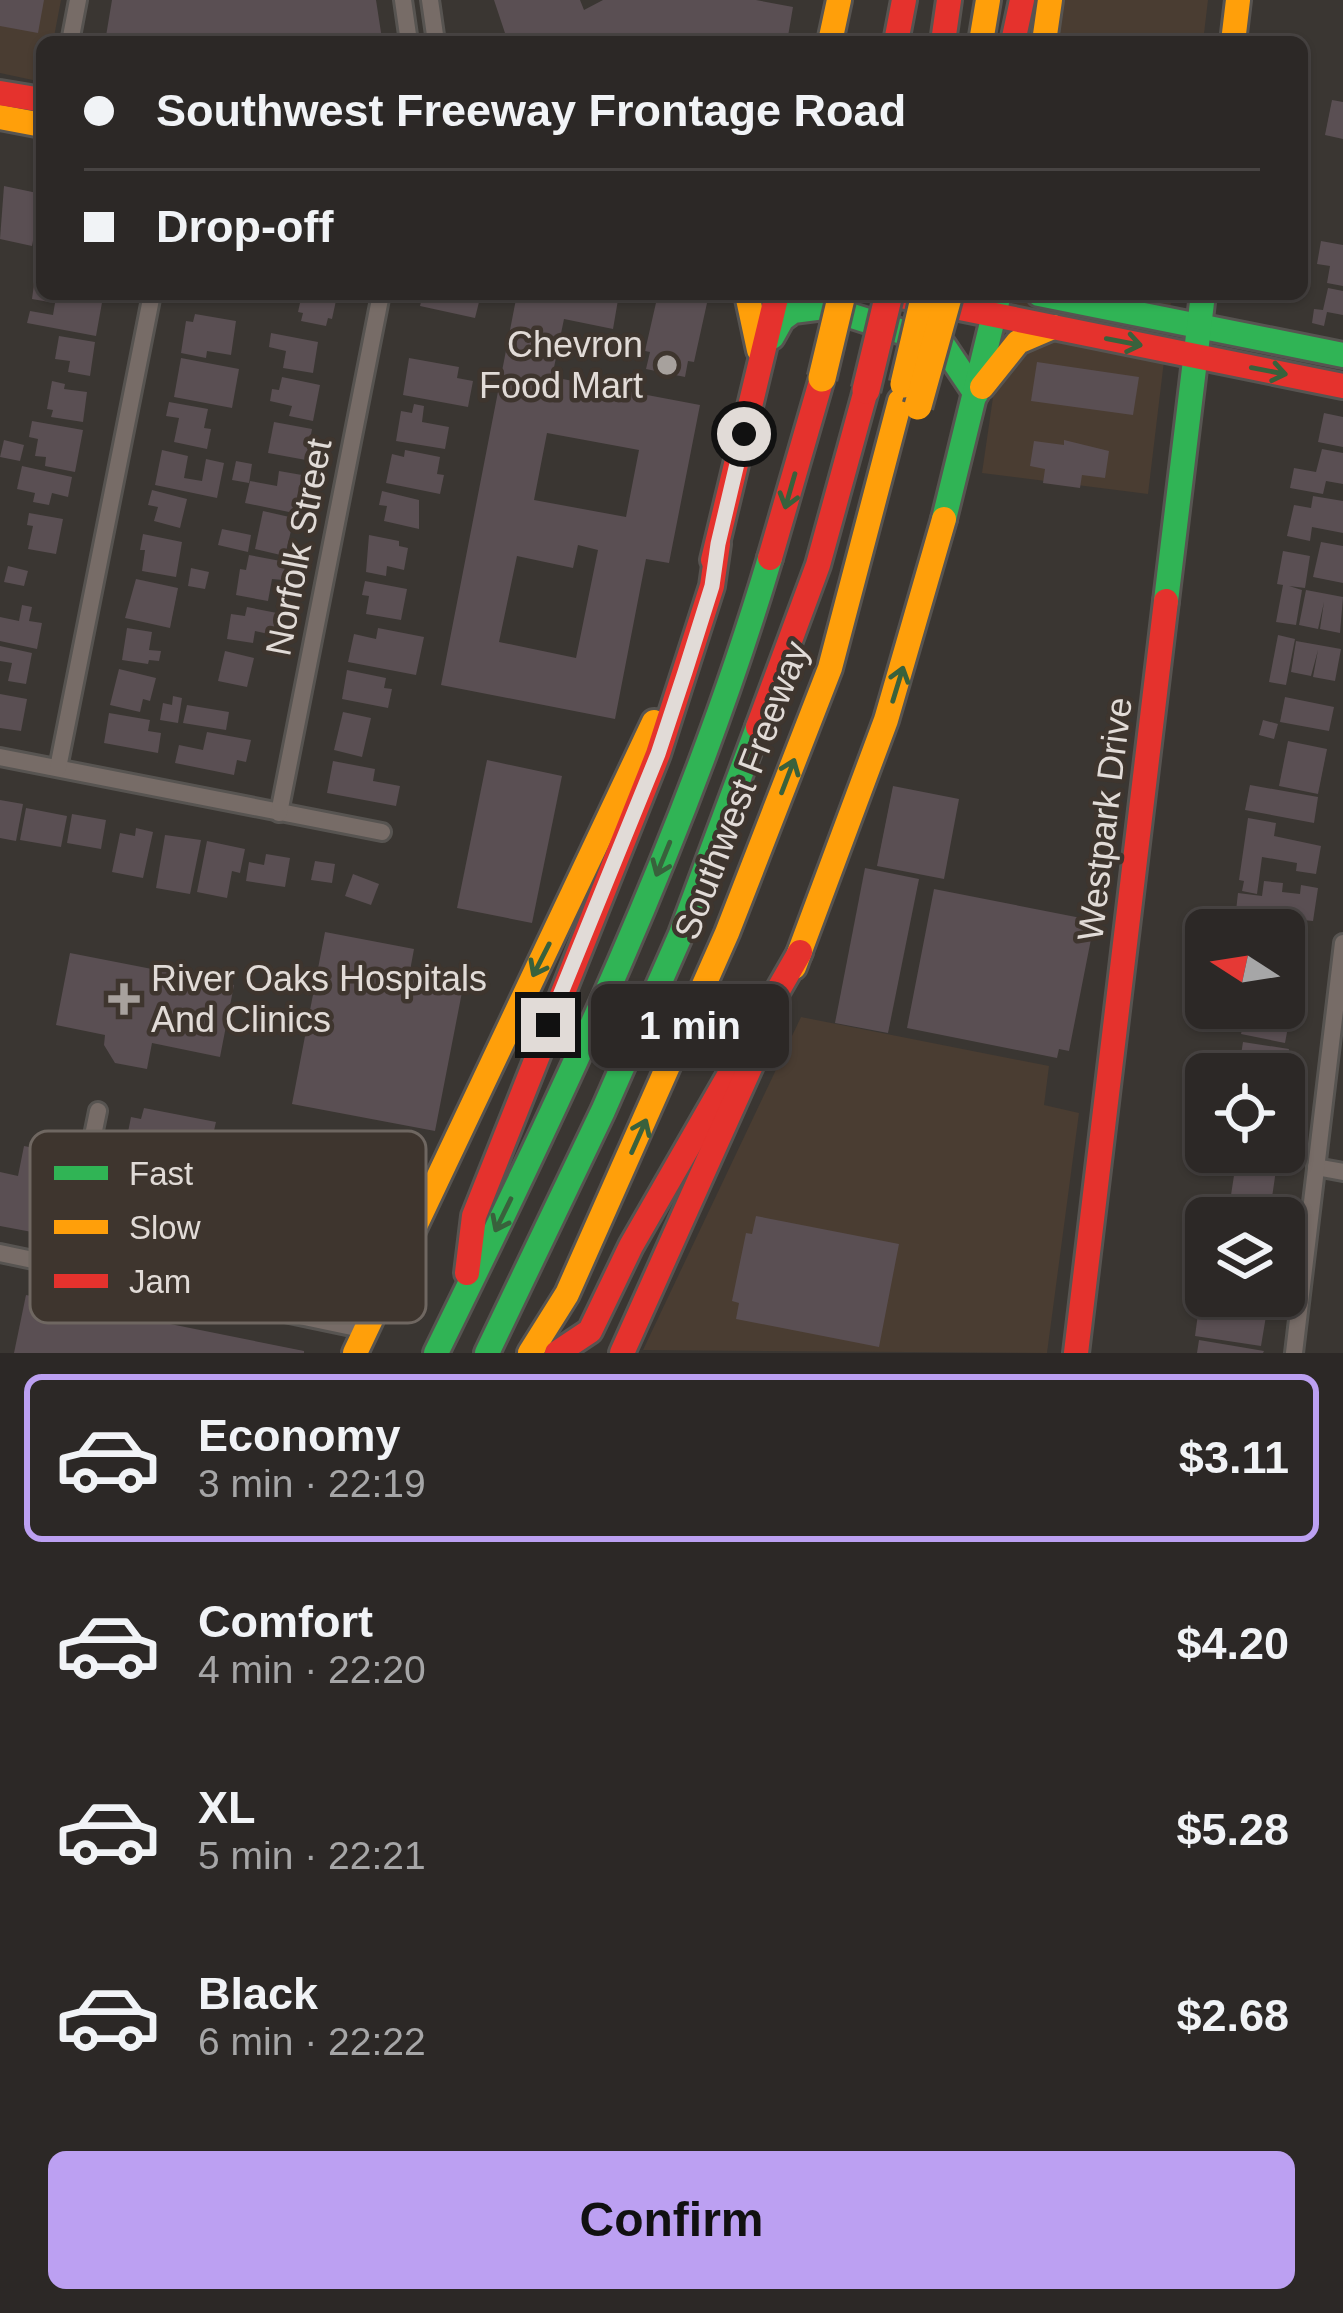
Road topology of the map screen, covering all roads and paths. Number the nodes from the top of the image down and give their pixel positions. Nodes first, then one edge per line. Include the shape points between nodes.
1 (78, 0) edge
2 (404, 0) edge
3 (430, 0) edge
4 (883, 0) edge
5 (904, 0) edge
6 (949, 0) edge
7 (988, 0) edge
8 (1022, 0) edge
9 (1050, 0) edge
10 (1238, 0) edge
11 (71, 36) edge
12 (408, 36) edge
13 (435, 36) edge
14 (880, 36) edge
15 (897, 36) edge
16 (944, 36) edge
17 (981, 36) edge
18 (1014, 36) edge
19 (1045, 36) edge
20 (1234, 36) edge
21 (0, 93) edge
22 (36, 99) edge
23 (0, 117) edge
24 (36, 124) edge
25 (151, 300) edge
26 (380, 300) edge
27 (748, 300) edge
28 (776, 300) edge
29 (841, 300) edge
30 (888, 300) edge
31 (924, 300) edge
32 (947, 300) edge
33 (948, 300) edge
34 (1086, 300) edge
35 (1202, 300) edge
36 (996, 305) edge
37 (1199, 325) junction
38 (1053, 327) junction
39 (1343, 355) edge
40 (1195, 356) junction
41 (762, 358) junction
42 (1343, 386) edge
43 (976, 394) junction
44 (909, 404) junction
45 (718, 544) junction
46 (0, 757) edge
47 (58, 768) junction
48 (279, 813) junction
49 (382, 832) dead end
50 (1343, 943) edge
51 (800, 952) junction
52 (98, 1111) dead end
53 (94, 1131) edge
54 (1316, 1167) junction
55 (1343, 1172) edge
56 (426, 1204) edge
57 (0, 1253) edge
58 (30, 1259) edge
59 (464, 1296) junction
60 (286, 1323) edge
61 (360, 1342) edge
62 (436, 1353) edge
63 (487, 1353) edge
64 (530, 1353) edge
65 (557, 1353) edge
66 (622, 1353) edge
67 (1076, 1353) edge
68 (1294, 1353) edge

1 - 11 street
2 - 12 street
3 - 13 street
4 - 14 main road
5 - 15 main road
6 - 16 main road
7 - 17 main road
8 - 18 main road
9 - 19 main road
10 - 20 main road
21 - 22 main road
23 - 24 main road
25 - 47 street
26 - 48 street, Norfolk Street
27 - 41 main road
28 - 41 main road
29 -> 59 main road, Southwest Freeway, bridge via 761,591 703,760 629,943
30 - 63 main road, bridge via 818,565 681,934
31 - 44 main road, bridge
32 - 44 main road, bridge
33 - 36 main road
34 - 37 main road
35 - 37 main road, Westpark Drive
36 - 38 main road
36 - 43 main road
37 - 39 main road
37 - 40 main road, Westpark Drive
38 -> 40 main road
38 - 43 main road via 1018,342
40 -> 42 main road
40 - 67 main road, Westpark Drive
41 - 43 main road via 782,319 824,307 943,345
41 - 45 main road
51 -> 43 main road via 920,614
64 -> 44 main road, Southwest Freeway via 567,1294 727,933 830,668
45 -> 56 main road via 646,746
45 - 59 main road via 658,754 474,1216
46 - 47 street
47 - 48 street
48 - 49 street
50 - 54 street
51 - 65 main road via 590,1331
51 - 66 main road
52 - 53 street
54 - 55 street
54 - 68 street
57 - 58 street
59 - 62 main road, Southwest Freeway
60 - 61 street

